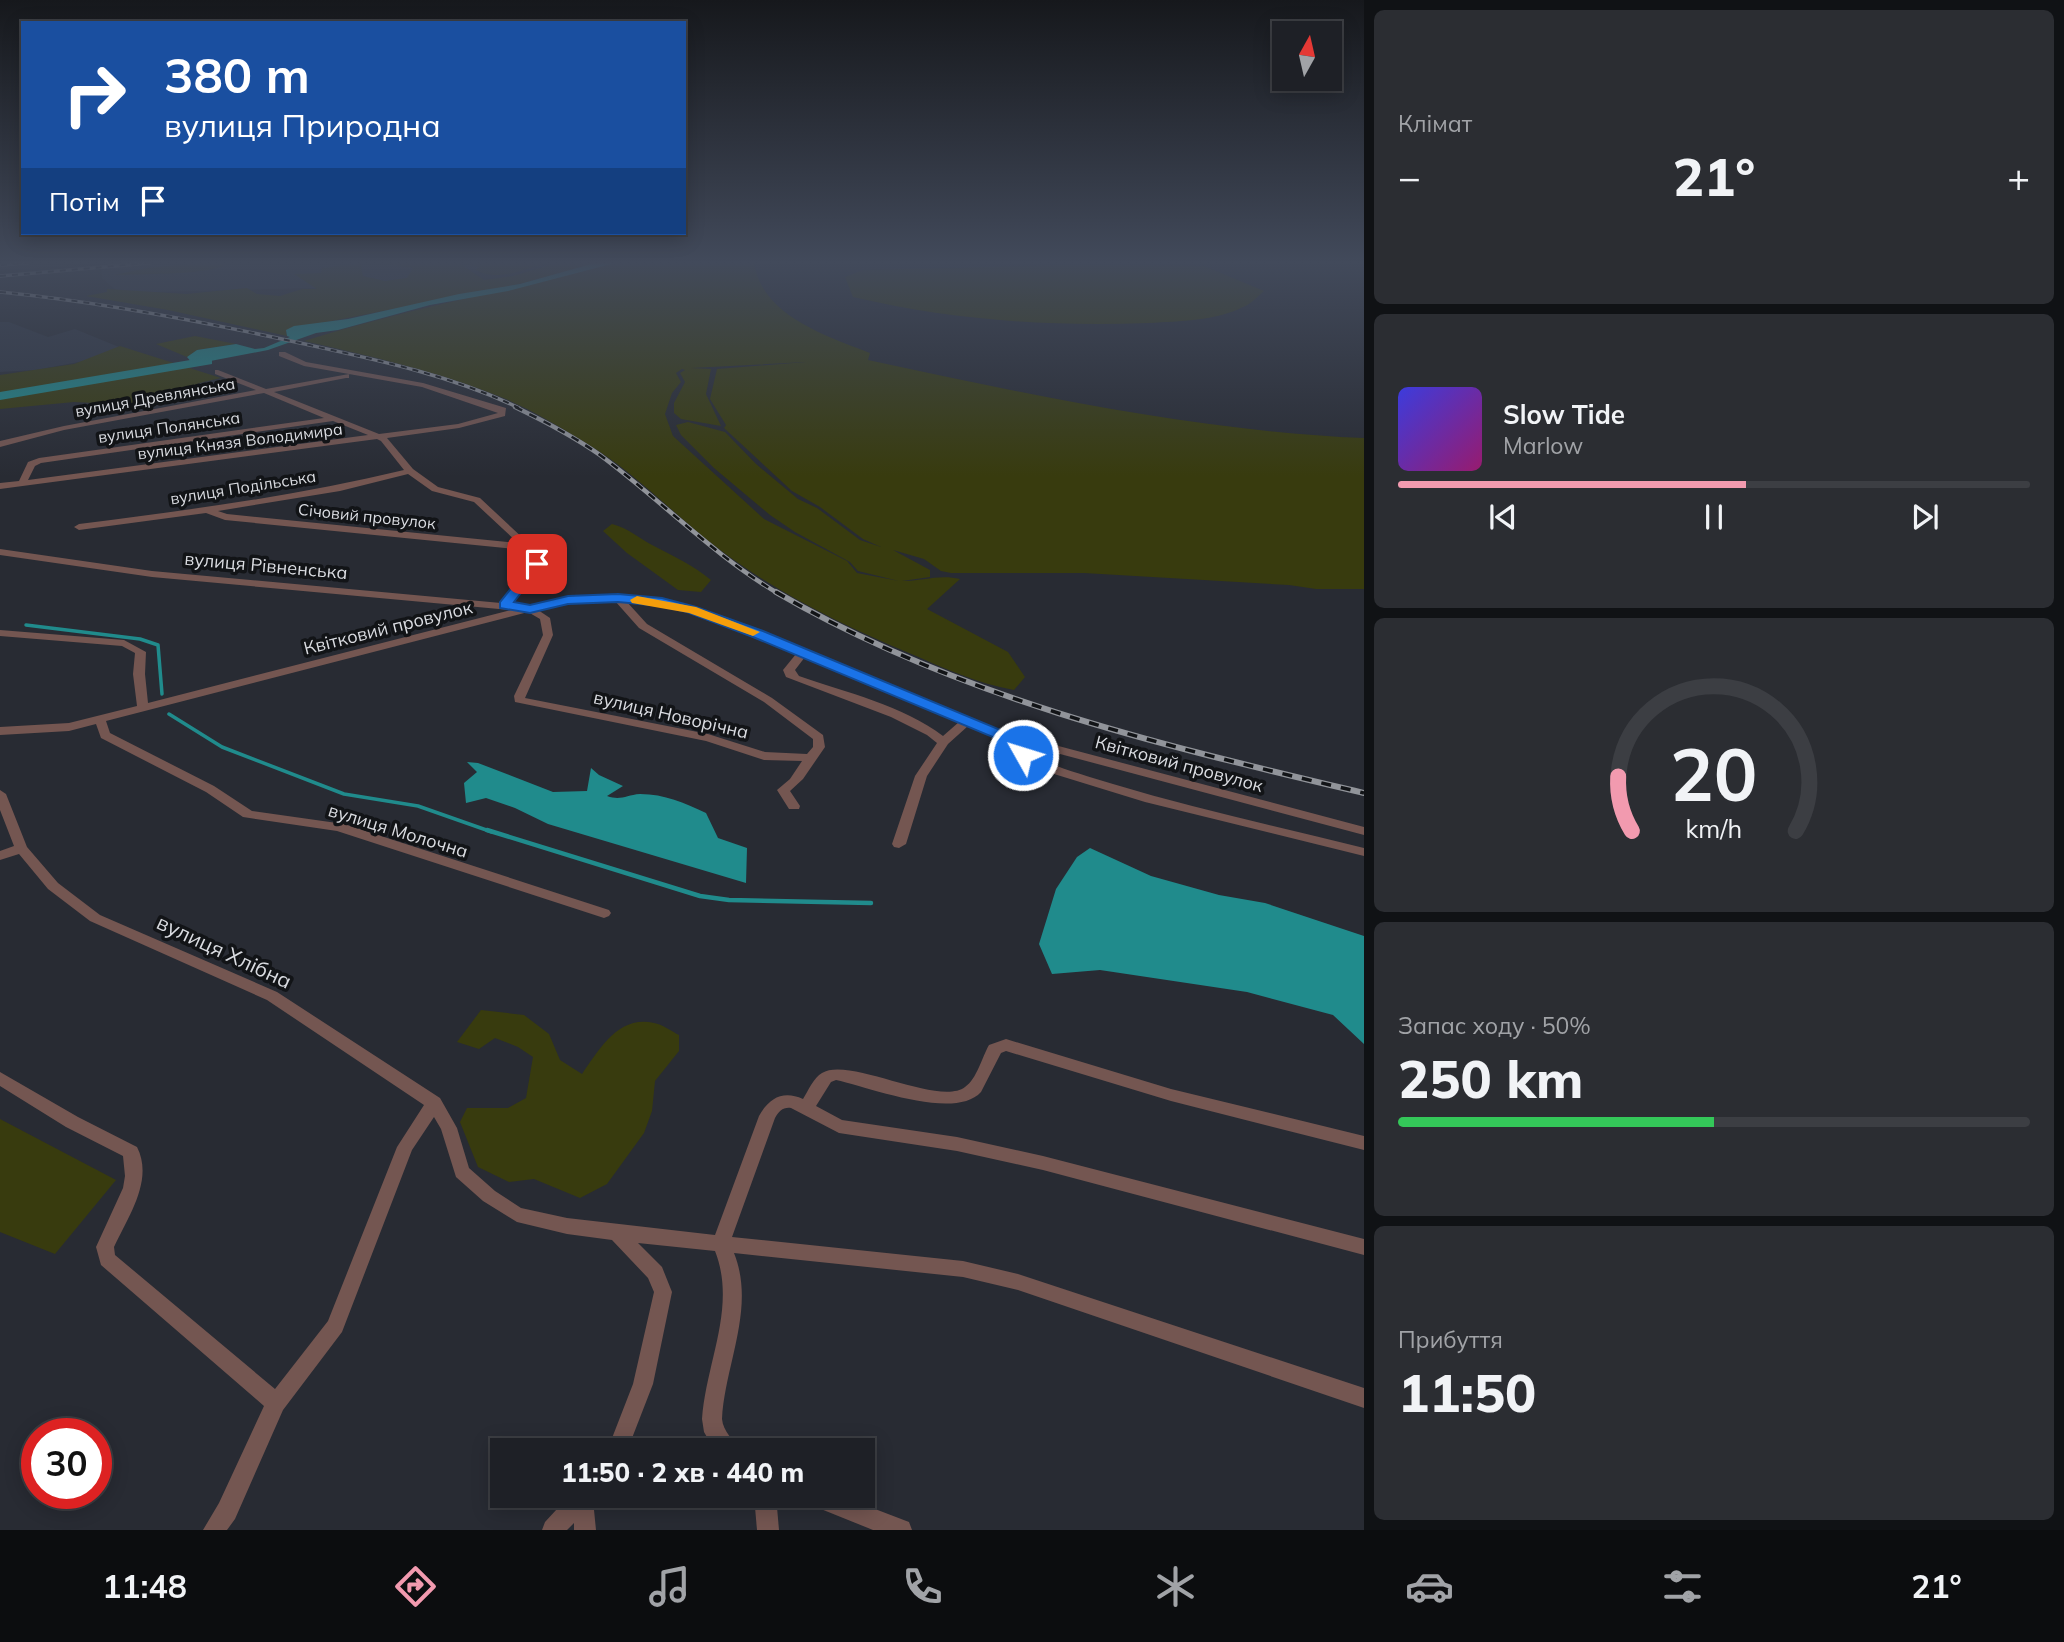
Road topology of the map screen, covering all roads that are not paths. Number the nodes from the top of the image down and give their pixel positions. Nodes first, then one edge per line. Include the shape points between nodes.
1 (282, 354) dead end
2 (218, 372) dead end
3 (358, 373) junction
4 (267, 391) junction
5 (483, 418) joint
6 (334, 419) junction
7 (379, 437) junction
8 (0, 444) edge
9 (410, 471) junction
10 (22, 483) junction
11 (0, 486) edge
12 (206, 510) junction
13 (79, 527) dead end
14 (525, 547) junction
15 (0, 552) edge
16 (618, 598) junction
17 (505, 605) junction
18 (530, 609) junction
19 (0, 633) edge
20 (802, 654) junction
21 (143, 708) junction
22 (100, 719) junction
23 (967, 721) junction
24 (0, 732) edge
25 (998, 734) junction
26 (943, 742) junction
27 (809, 758) junction
28 (0, 794) edge
29 (794, 806) dead end
30 (1364, 831) edge
31 (899, 844) dead end
32 (20, 848) junction
33 (1364, 852) edge
34 (0, 856) edge
35 (604, 913) dead end
36 (0, 1078) edge
37 (434, 1103) junction
38 (805, 1109) junction
39 (1364, 1143) edge
40 (616, 1233) junction
41 (721, 1243) junction
42 (1364, 1247) edge
43 (1364, 1398) edge
44 (276, 1403) junction
45 (622, 1438) edge
46 (720, 1438) edge
47 (573, 1508) edge
48 (584, 1508) edge
49 (766, 1508) edge
50 (844, 1508) edge
51 (214, 1530) edge
52 (554, 1530) edge
53 (585, 1530) edge
54 (768, 1530) edge
55 (901, 1530) edge

1 - 3 street
2 - 4 street
3 - 4 street, вулиця Древлянська
3 - 5 street via 424,385 503,410
4 - 6 street
4 - 8 street, вулиця Древлянська via 22,436
5 - 7 street, вулиця Князя Володимира via 459,426
6 - 7 street
6 - 10 street, вулиця Полянська via 39,461 31,464
7 - 9 street
7 - 10 street, вулиця Князя Володимира
9 - 12 street, вулиця Подільська via 340,488
9 - 14 street via 435,489 477,500
10 - 11 street, вулиця Князя Володимира
12 - 13 street, вулиця Подільська
12 - 14 street, Січовий провулок via 225,517
14 - 17 street via 538,557 537,564
15 - 17 street, вулиця Рівненська via 152,574
16 - 18 street, Квітковий провулок via 568,600
16 - 20 street, Квітковий провулок via 692,610
16 - 27 street via 643,626 812,731 819,738
17 - 18 street, вулиця Рівненська
18 - 21 street, Квітковий провулок
18 - 27 street, вулиця Новорічна via 545,618 548,635 519,700 708,738 764,756
19 - 21 street via 124,643 141,652
20 - 23 street, Квітковий провулок
20 - 26 street via 789,670 795,678 896,717
21 - 22 street, Квітковий провулок
22 - 24 street via 49,730
22 - 35 street, вулиця Молочна via 105,735 210,789 248,814 339,827
23 - 25 street, Квітковий провулок
23 - 26 street
25 - 30 street, Квітковий провулок
25 - 33 street via 1045,767 1149,799
26 - 31 street via 921,776
27 - 29 street via 800,777 783,790
28 - 32 street
32 - 34 street
32 - 37 street, вулиця Хлібна via 53,886 95,918 272,996
36 - 44 street via 131,1152 136,1165 134,1179 105,1247 107,1259
37 - 40 street, вулиця Хлібна via 449,1128 462,1171 489,1196 517,1214
37 - 44 street via 405,1147 335,1326
38 - 39 street via 825,1078 835,1074 931,1095 964,1097 973,1091 995,1049 1006,1045 1146,1088
38 - 41 street via 783,1101 767,1116
38 - 42 street via 839,1126 1043,1163
40 - 41 street, вулиця Хлібна
40 - 45 street via 655,1273 663,1292 643,1384
41 - 43 street, вулиця Хлібна via 962,1269 1018,1282
41 - 46 street via 730,1262 734,1305 714,1401 713,1429
44 - 51 street
47 - 52 street
48 - 53 street
49 - 54 street
50 - 55 street

